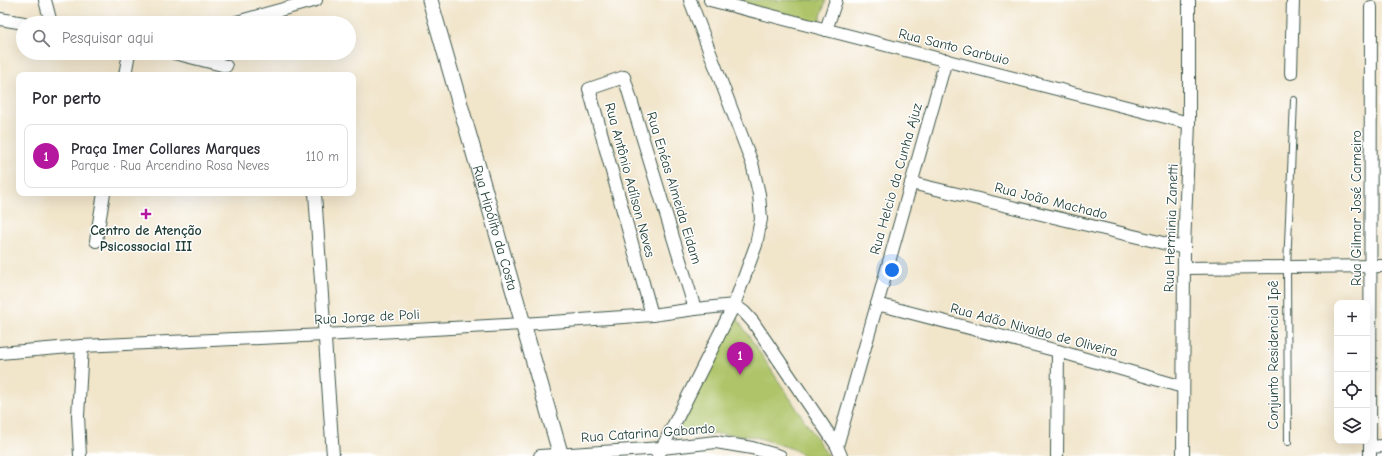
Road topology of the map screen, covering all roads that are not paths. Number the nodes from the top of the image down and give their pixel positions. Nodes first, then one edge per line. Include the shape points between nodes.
1 (45, 0) edge
2 (316, 0) edge
3 (430, 0) edge
4 (690, 0) edge
5 (710, 0) edge
6 (836, 0) edge
7 (1189, 0) edge
8 (1293, 0) edge
9 (1372, 7) dead end
10 (49, 16) edge
11 (258, 16) edge
12 (0, 19) edge
13 (16, 22) edge
14 (826, 30) junction
15 (128, 60) edge
16 (202, 60) edge
17 (946, 60) junction
18 (226, 66) dead end
19 (126, 72) edge
20 (1291, 73) dead end
21 (624, 77) joint
22 (1377, 80) edge
23 (1294, 100) dead end
24 (1189, 123) junction
25 (911, 183) junction
26 (104, 196) edge
27 (315, 196) edge
28 (96, 241) dead end
29 (1184, 248) junction
30 (1377, 266) edge
31 (1287, 267) junction
32 (1184, 268) junction
33 (877, 304) junction
34 (734, 306) junction
35 (695, 309) junction
36 (652, 315) junction
37 (523, 324) junction
38 (324, 335) junction
39 (82, 346) junction
40 (1058, 351) junction
41 (0, 353) edge
42 (1183, 387) junction
43 (1288, 442) dead end
44 (1374, 450) edge
45 (839, 451) edge
46 (660, 452) edge
47 (561, 455) edge
48 (80, 456) edge
49 (333, 456) edge
50 (540, 456) edge
51 (780, 456) edge
52 (1057, 456) edge
53 (1183, 456) edge

1 - 10 street
2 - 11 street
3 - 37 street, Rua Hipólito da Costa
4 - 34 street via 752,163 759,194 761,219 756,245
5 - 14 street, Rua Santo Garbuio
6 - 14 street
7 - 24 street, Rua Herminia Zanetti
8 - 20 street
9 - 22 street, Rua Gilmar José Carneiro
12 - 13 street
14 - 17 street, Rua Santo Garbuio
15 - 19 street
16 - 18 street
17 - 24 street, Rua Santo Garbuio
17 - 25 street, Rua Helcio da Cunha Ajuz
21 - 35 street, Rua Enéas Almeida Eidam
21 - 36 street, Rua Antônio Adílson Neves via 589,89
22 - 30 street, Rua Gilmar José Carneiro
23 - 31 lane, Conjunto Residencial Ipê
24 - 29 street, Rua Herminia Zanetti
25 - 29 street, Rua João Machado
25 - 33 street, Rua Helcio da Cunha Ajuz
26 - 28 street
27 - 38 street
29 - 32 street, Rua Herminia Zanetti
30 - 31 street
30 - 44 street, Rua Gilmar José Carneiro
31 - 32 street
31 - 43 lane, Conjunto Residencial Ipê
32 - 42 street, Rua Herminia Zanetti
33 - 40 street, Rua Adão Nivaldo de Oliveira
33 - 45 street, Rua Helcio da Cunha Ajuz
34 - 35 street, Rua Jorge de Poli
34 - 45 street via 753,322
34 - 46 street
35 - 36 street, Rua Jorge de Poli
36 - 37 street, Rua Jorge de Poli
37 - 38 street, Rua Jorge de Poli
37 - 47 street, Rua Hipólito da Costa
38 - 39 street, Rua Jorge de Poli
38 - 49 street
39 - 41 street, Rua Jorge de Poli
39 - 48 street via 78,416
40 - 42 street, Rua Adão Nivaldo de Oliveira
40 - 52 street
42 - 53 street, Rua Herminia Zanetti
46 - 47 street, Rua Catarina Gabardo
46 - 51 street, Rua Catarina Gabardo via 716,442
47 - 50 street, Rua Catarina Gabardo

